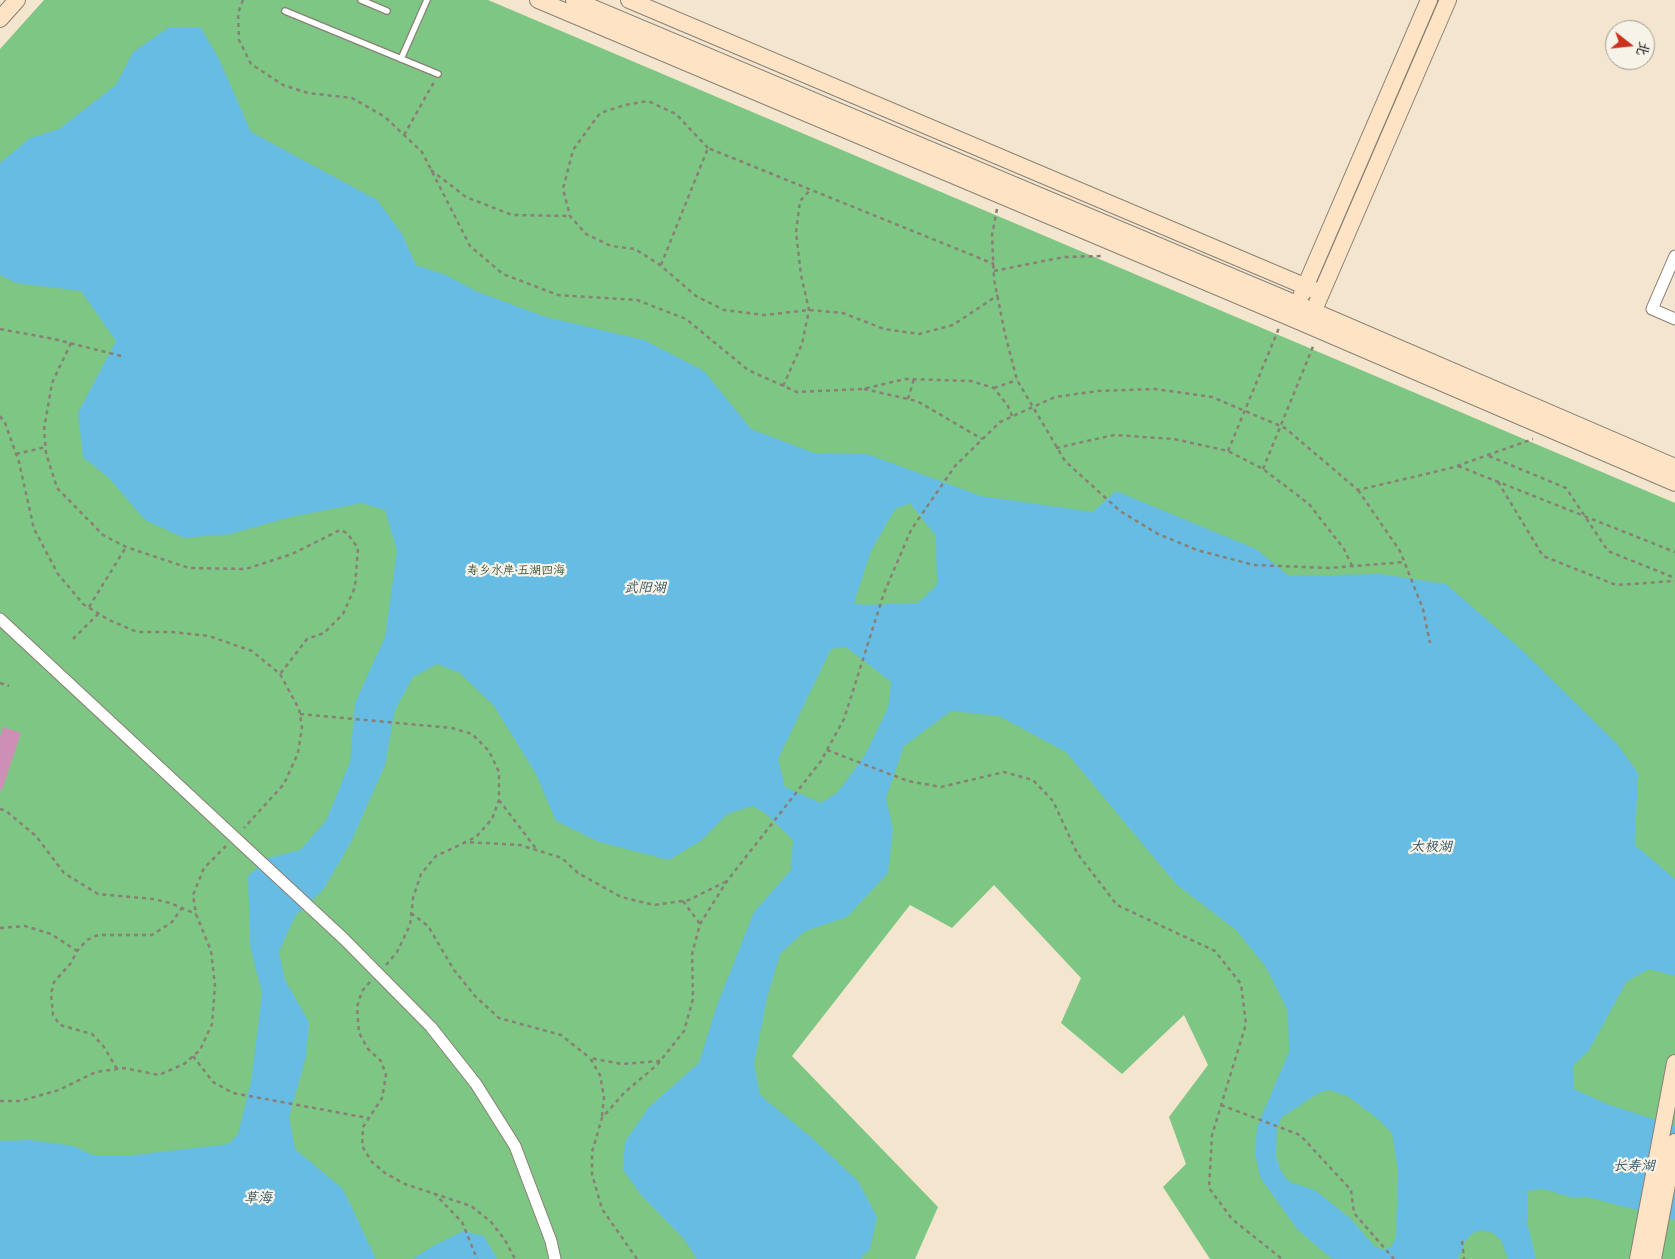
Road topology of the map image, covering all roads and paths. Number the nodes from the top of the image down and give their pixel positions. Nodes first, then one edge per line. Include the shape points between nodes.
1 (17, 0) edge
2 (243, 0) edge
3 (361, 0) edge
4 (427, 0) edge
5 (538, 0) edge
6 (574, 0) edge
7 (629, 0) edge
8 (1429, 0) edge
9 (1448, 0) edge
10 (371, 2) edge
11 (387, 11) dead end
12 (285, 12) dead end
13 (0, 18) edge
14 (401, 59) junction
15 (438, 74) joint
16 (404, 135) junction
17 (708, 148) junction
18 (430, 170) junction
19 (810, 190) junction
20 (1000, 195) junction
21 (570, 216) junction
22 (1112, 256) dead end
23 (1675, 256) edge
24 (994, 264) junction
25 (660, 265) junction
26 (994, 271) junction
27 (1305, 285) junction
28 (1321, 293) junction
29 (998, 295) junction
30 (809, 310) junction
31 (1291, 312) junction
32 (1675, 319) edge
33 (1313, 322) junction
34 (0, 329) edge
35 (71, 343) junction
36 (125, 357) dead end
37 (914, 379) junction
38 (1018, 380) junction
39 (783, 386) junction
40 (994, 388) junction
41 (863, 389) junction
42 (908, 399) junction
43 (1032, 407) junction
44 (1244, 411) junction
45 (0, 416) edge
46 (1012, 416) junction
47 (1280, 426) junction
48 (1554, 432) junction
49 (982, 439) junction
50 (46, 447) junction
51 (1056, 448) junction
52 (1228, 451) junction
53 (16, 454) junction
54 (1488, 455) junction
55 (1458, 465) junction
56 (1675, 467) edge
57 (1263, 469) junction
58 (1498, 481) junction
59 (1675, 484) edge
60 (1358, 490) junction
61 (1585, 516) junction
62 (126, 547) junction
63 (1675, 552) edge
64 (1405, 562) junction
65 (1352, 566) junction
66 (1675, 580) edge
67 (89, 607) junction
68 (99, 613) junction
69 (0, 619) edge
70 (73, 639) dead end
71 (1430, 642) dead end
72 (280, 674) junction
73 (0, 683) edge
74 (9, 686) dead end
75 (300, 714) junction
76 (826, 750) junction
77 (499, 800) junction
78 (0, 809) edge
79 (234, 838) junction
80 (466, 842) junction
81 (538, 851) junction
82 (727, 881) junction
83 (683, 901) junction
84 (182, 908) junction
85 (411, 913) junction
86 (196, 914) junction
87 (700, 924) junction
88 (0, 928) edge
89 (77, 951) junction
90 (378, 973) junction
91 (193, 1056) junction
92 (590, 1058) junction
93 (660, 1061) junction
94 (1675, 1063) edge
95 (117, 1069) junction
96 (0, 1101) edge
97 (1221, 1104) junction
98 (368, 1118) junction
99 (602, 1118) junction
100 (1675, 1142) edge
101 (433, 1192) junction
102 (1652, 1225) junction
103 (1462, 1242) dead end
104 (478, 1259) edge
105 (515, 1259) edge
106 (555, 1259) edge
107 (637, 1259) edge
108 (1282, 1259) edge
109 (1394, 1259) edge
110 (1464, 1259) edge
111 (1638, 1259) edge
112 (1653, 1259) edge

1 - 13 street
2 - 16 path via 238,13 239,40 251,64 283,85 308,93 352,98 385,116
3 - 10 lane
4 - 14 lane
5 - 20 street
6 - 31 street
7 - 27 street
8 - 27 street
9 - 28 street
10 - 11 lane
12 - 14 lane
14 - 15 lane
15 - 16 path
16 - 18 path via 422,152
17 - 19 path
17 - 21 path via 676,114 648,101 600,113 573,150 563,189
17 - 25 path
18 - 21 path via 466,197 512,215
18 - 39 path via 470,246 503,274 558,295 637,300 686,319 748,370
19 - 24 path
19 - 30 path via 800,201 796,232
20 - 24 path via 992,235
20 - 31 street
21 - 25 path via 586,234 611,246 636,249
22 - 26 path via 1064,257
23 - 32 street via 1652,309
24 - 26 path
25 - 30 path via 696,296 724,310 764,315
26 - 29 path
27 - 28 street
27 - 31 street
28 - 33 street
29 - 30 path via 953,325 919,334 884,328 843,313
29 - 38 path
30 - 39 path via 802,344
31 - 33 street
31 - 44 path
33 - 47 path
33 - 48 street
33 - 56 street
34 - 35 path
35 - 36 path
35 - 50 path via 52,383 44,429
37 - 40 path via 971,381
37 - 41 path
37 - 42 path
38 - 40 path
38 - 43 path
39 - 41 path via 797,392
40 - 46 path
41 - 42 path
42 - 49 path via 917,401
43 - 44 path via 1055,397 1098,391 1155,389 1212,397
43 - 46 path
43 - 51 path
44 - 47 path
44 - 52 path
45 - 53 path
46 - 49 path via 1000,422
47 - 57 path
47 - 60 path
48 - 54 path
48 - 59 street
49 - 76 path via 955,466 911,530 884,593 844,719
50 - 53 path
50 - 62 path via 57,488 103,535
51 - 52 path via 1114,435 1174,439
51 - 65 path via 1065,462 1120,511 1158,534 1197,550 1254,565
52 - 57 path
53 - 67 path via 34,529 58,574
54 - 55 path
54 - 61 path via 1566,488
55 - 58 path
55 - 60 path
57 - 65 path via 1309,504 1344,549
58 - 61 path
58 - 66 path via 1543,556 1616,585
60 - 64 path
61 - 63 path
61 - 66 path via 1608,550
62 - 67 path
62 - 72 path via 189,568 246,568 292,554 332,532 340,530 347,533 358,548 355,587 343,614 324,633 307,639
64 - 65 path
64 - 71 path via 1423,609
67 - 68 path
68 - 70 path
68 - 72 path via 138,632 209,636 252,651
69 - 79 street
72 - 75 path
73 - 74 path
75 - 77 path via 452,728 472,734 489,751 500,772
75 - 79 path via 302,727 298,753 284,784
76 - 82 path via 802,786
76 - 97 path via 908,781 941,787 1004,772 1034,780 1053,800 1077,853 1118,905 1215,951 1241,984 1246,1024
77 - 80 path via 492,819 476,837
77 - 81 path
78 - 84 path via 36,836 64,873 79,884 98,894 153,899
79 - 86 path via 204,868 193,895
79 - 90 street
80 - 81 path via 520,846
80 - 85 path via 436,856 421,874
81 - 83 path via 562,858 578,872 621,897 654,905
82 - 83 path
82 - 87 path
83 - 87 path
84 - 86 path
84 - 89 path via 172,922 152,934 98,935 87,940
85 - 90 path via 410,925 397,952
85 - 92 path via 428,926 454,970 475,996 500,1018 562,1035
86 - 91 path via 211,951 216,986 212,1024 200,1050
87 - 93 path via 692,954 692,999 684,1031
88 - 89 path via 25,926 51,934
89 - 95 path via 72,963 54,982 51,994 53,1015 60,1026 92,1034
90 - 98 path via 362,991 358,1007 359,1033 380,1061 386,1075 382,1098
90 - 106 street via 431,1027 476,1084 515,1146
91 - 95 path via 184,1064 159,1075
91 - 98 path via 213,1082 233,1093
92 - 93 path via 622,1064
92 - 99 path via 600,1074 604,1097
93 - 99 path
94 - 102 street via 1665,1115
95 - 96 path via 96,1072 59,1090 28,1099
97 - 108 path via 1212,1135 1209,1188 1232,1219
97 - 109 path via 1300,1135 1351,1190 1354,1213
98 - 101 path via 363,1127 362,1146 372,1162 406,1184
99 - 107 path via 592,1152 592,1174 602,1210
100 - 102 street
101 - 104 path via 462,1222
101 - 105 path via 471,1206 491,1222
102 - 111 street
102 - 112 street
103 - 110 path

